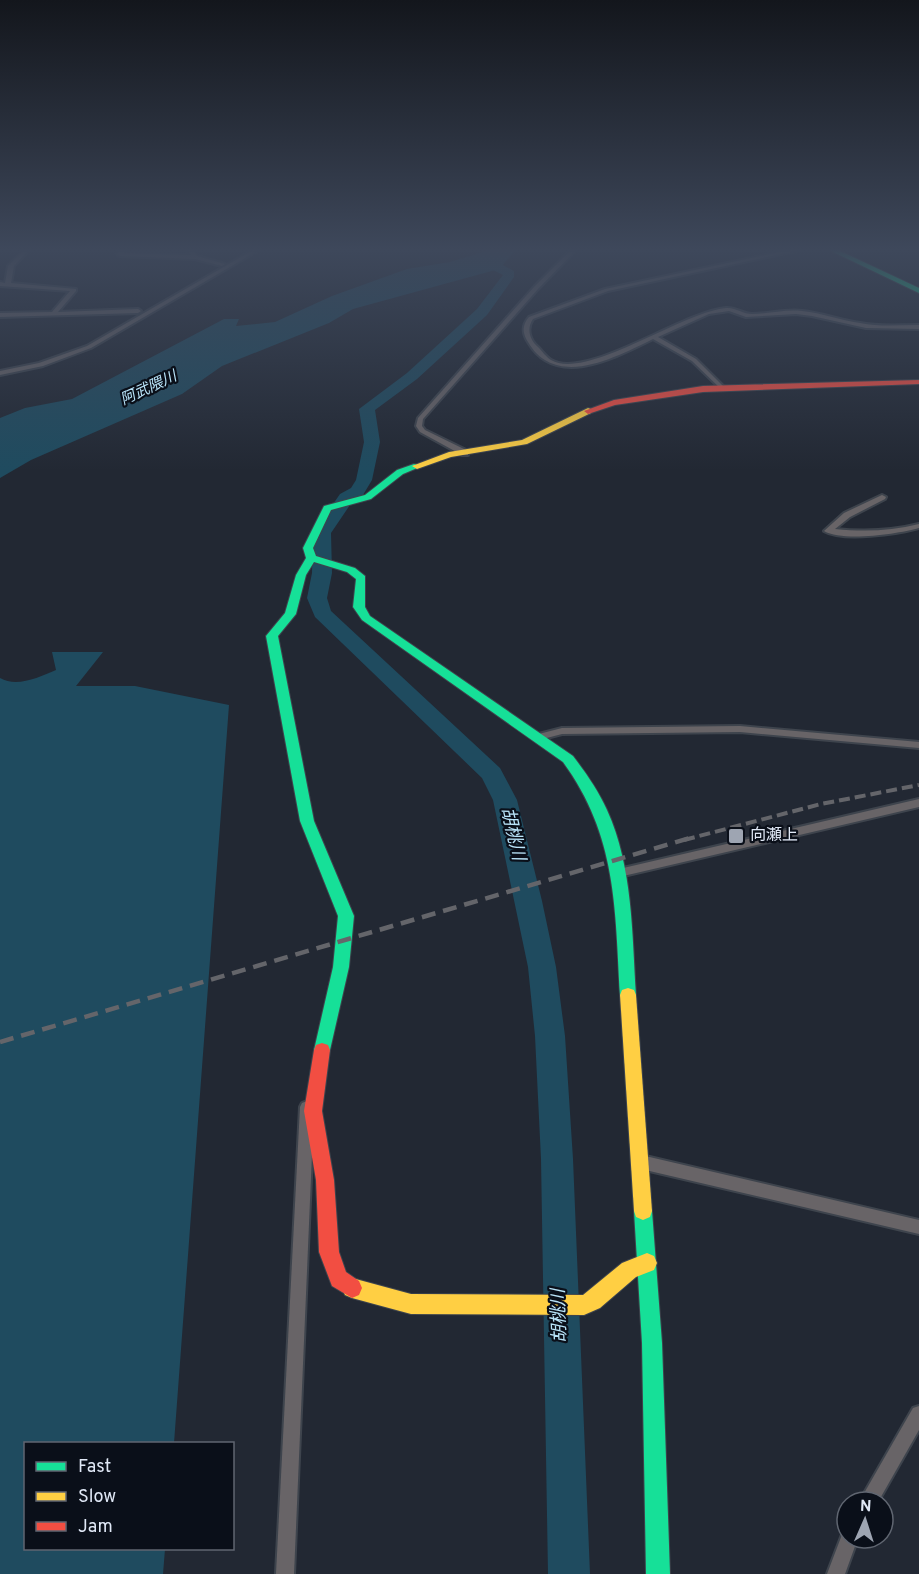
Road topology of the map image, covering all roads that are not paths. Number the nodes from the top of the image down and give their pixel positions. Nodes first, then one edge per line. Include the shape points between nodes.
1 (130, 323) edge
2 (505, 323) edge
3 (527, 323) edge
4 (686, 323) edge
5 (856, 323) edge
6 (919, 327) edge
7 (655, 338) junction
8 (0, 373) edge
9 (919, 382) edge
10 (723, 388) junction
11 (465, 453) junction
12 (882, 497) dead end
13 (919, 526) edge
14 (320, 561) junction
15 (539, 736) junction
16 (919, 745) edge
17 (919, 803) edge
18 (619, 873) junction
19 (314, 1093) junction
20 (641, 1162) junction
21 (919, 1227) edge
22 (646, 1263) junction
23 (919, 1414) edge
24 (875, 1490) edge
25 (845, 1550) edge
26 (285, 1574) edge
27 (658, 1574) edge
28 (836, 1574) edge

1 - 8 street via 89,347 48,363
2 - 11 street via 420,419 422,431
3 - 7 street via 527,337 541,359 563,368
4 - 7 street
5 - 6 street
7 - 10 street via 694,360
9 - 10 street
10 - 11 street via 601,406 524,442
11 - 14 street via 395,474 368,497 330,506 308,548
12 - 13 street via 847,515 828,531 871,535
14 - 15 street via 351,570 361,578 359,607 366,618
14 - 19 street via 305,565 290,615 272,636 307,821 346,916 341,967
15 - 16 street via 562,732 740,729
15 - 18 street via 582,775 607,825
17 - 18 street
18 - 20 street
19 - 22 street via 329,1252 339,1279 349,1287 411,1304 584,1305 599,1299 631,1267
19 - 26 street via 304,1120
20 - 21 street
20 - 22 street
22 - 27 street via 653,1354
23 - 24 street
25 - 28 street

